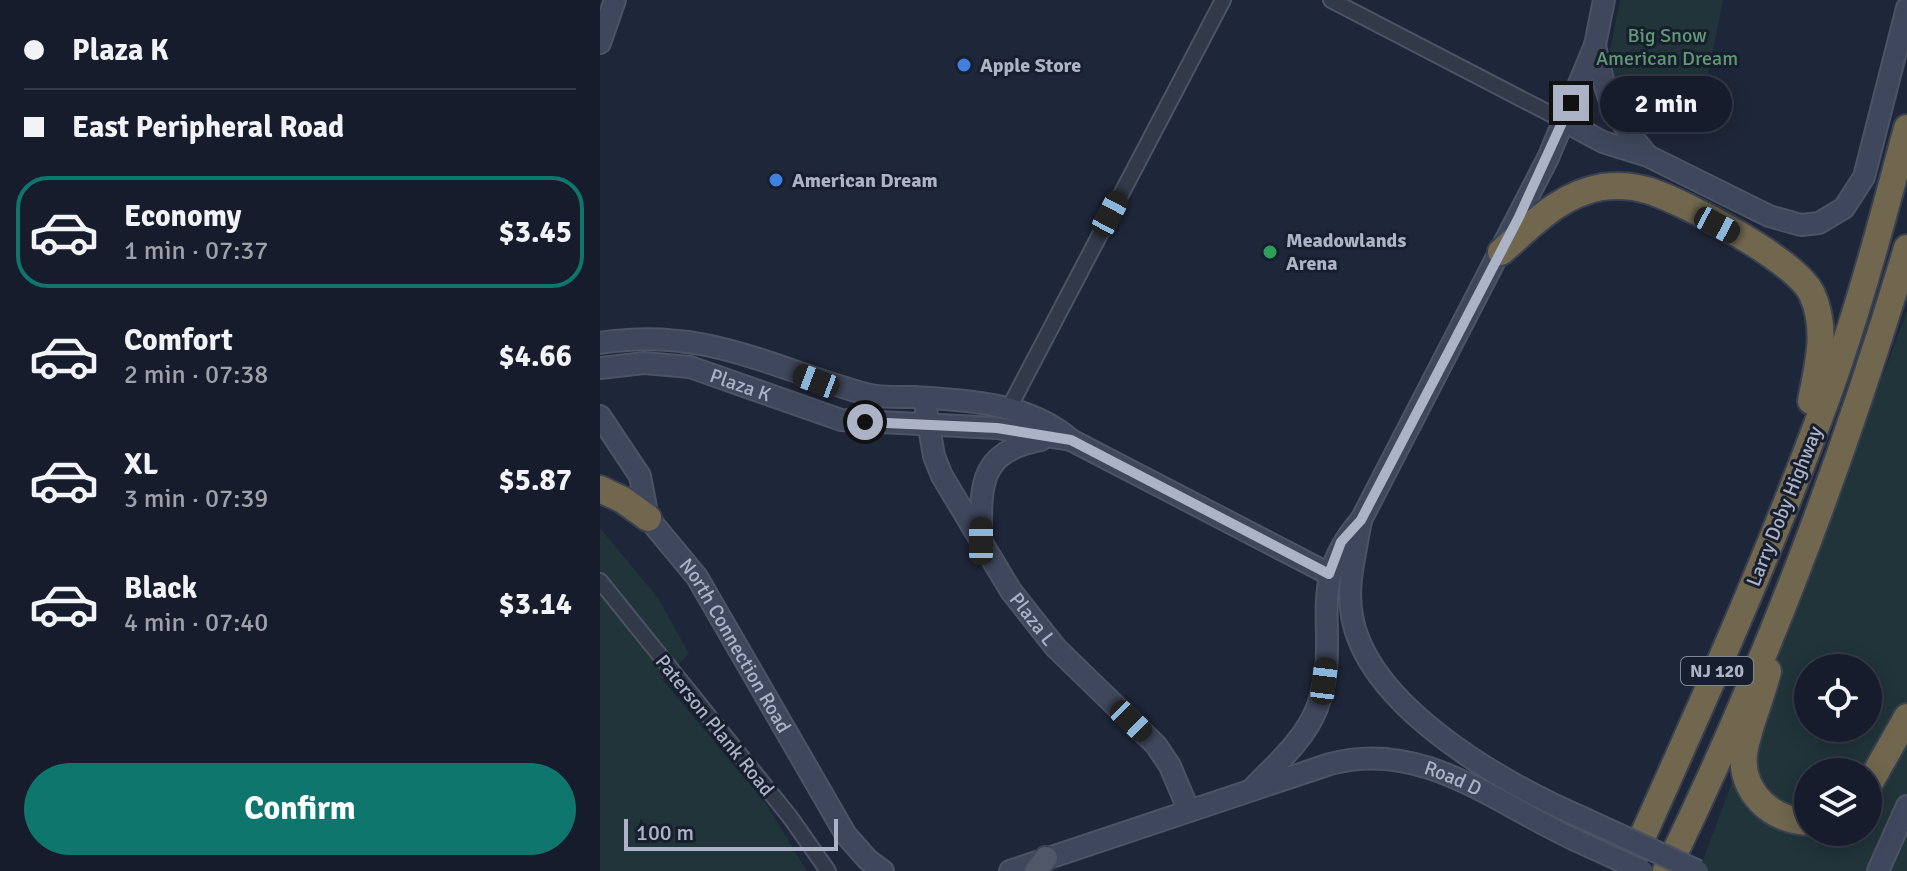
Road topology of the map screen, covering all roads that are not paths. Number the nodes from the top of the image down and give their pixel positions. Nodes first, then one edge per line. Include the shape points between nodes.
1 (615, 0) edge
2 (1223, 0) edge
3 (1331, 0) edge
4 (1604, 0) edge
5 (1907, 8) edge
6 (600, 43) edge
7 (1595, 45) junction
8 (1564, 121) junction
9 (1907, 128) edge
10 (1648, 156) junction
11 (1907, 248) edge
12 (1501, 252) junction
13 (1907, 285) edge
14 (1879, 339) junction
15 (600, 343) edge
16 (600, 368) edge
17 (924, 398) junction
18 (1009, 408) junction
19 (600, 416) edge
20 (928, 424) junction
21 (1049, 438) junction
22 (1071, 440) junction
23 (1798, 467) junction
24 (600, 489) edge
25 (648, 518) junction
26 (1361, 520) junction
27 (981, 541) junction
28 (1329, 574) junction
29 (600, 581) edge
30 (1782, 608) junction
31 (1907, 717) edge
32 (1882, 761) edge
33 (1251, 790) junction
34 (1907, 806) edge
35 (1189, 811) junction
36 (1794, 820) edge
37 (1690, 821) junction
38 (1041, 865) edge
39 (828, 871) edge
40 (883, 871) edge
41 (1010, 871) edge
42 (1627, 871) edge
43 (1643, 871) edge
44 (1666, 871) edge
45 (1675, 871) edge
46 (1698, 871) edge
47 (1878, 871) edge

1 - 6 street
2 - 18 street
3 - 8 street
4 - 7 street
5 - 10 street via 1864,177 1850,201 1832,216 1814,224 1787,223
7 - 8 street
7 - 10 street via 1614,116
8 - 10 street via 1603,142
8 - 12 street
9 - 23 highway, Larry Doby Highway / NJ 120 via 1843,347
11 - 14 highway, Larry Doby Highway / NJ 120
12 - 23 highway via 1569,197 1623,187 1659,195 1782,261 1809,289 1821,331
12 - 26 street
13 - 14 highway
14 - 30 highway, Larry Doby Highway / NJ 120
15 - 17 street, Plaza K via 695,341 869,395
16 - 20 street, Plaza K via 669,364 713,374 841,420
17 - 18 street, Plaza K
17 - 20 street, Plaza L
18 - 22 street, Plaza K via 1057,427
19 - 25 street, North Connection Road via 640,476
20 - 21 street, Plaza K
20 - 27 street, Plaza L via 942,476
21 - 22 street, Plaza K
21 - 27 street via 1020,444 990,467 981,491
22 - 28 street, Plaza K
23 - 42 highway, Larry Doby Highway / NJ 120 via 1725,653
24 - 25 highway
25 - 40 street, North Connection Road via 697,577 846,835
26 - 28 street via 1341,542
26 - 46 street, Road D, bridge via 1351,574 1351,613 1376,675 1408,709 1489,768
27 - 35 street, Plaza L via 1011,591 1056,648 1156,745
28 - 33 street via 1326,664 1317,708 1294,746
29 - 39 street, Paterson Plank Road
30 - 36 highway via 1744,767 1752,791 1765,807
30 - 37 highway, Larry Doby Highway / NJ 120
31 - 32 highway
33 - 35 street
33 - 43 street, Road D, bridge via 1348,759 1395,758 1447,773
34 - 47 street
35 - 38 street
37 - 44 highway, Larry Doby Highway / NJ 120
37 - 45 highway
38 - 41 street

